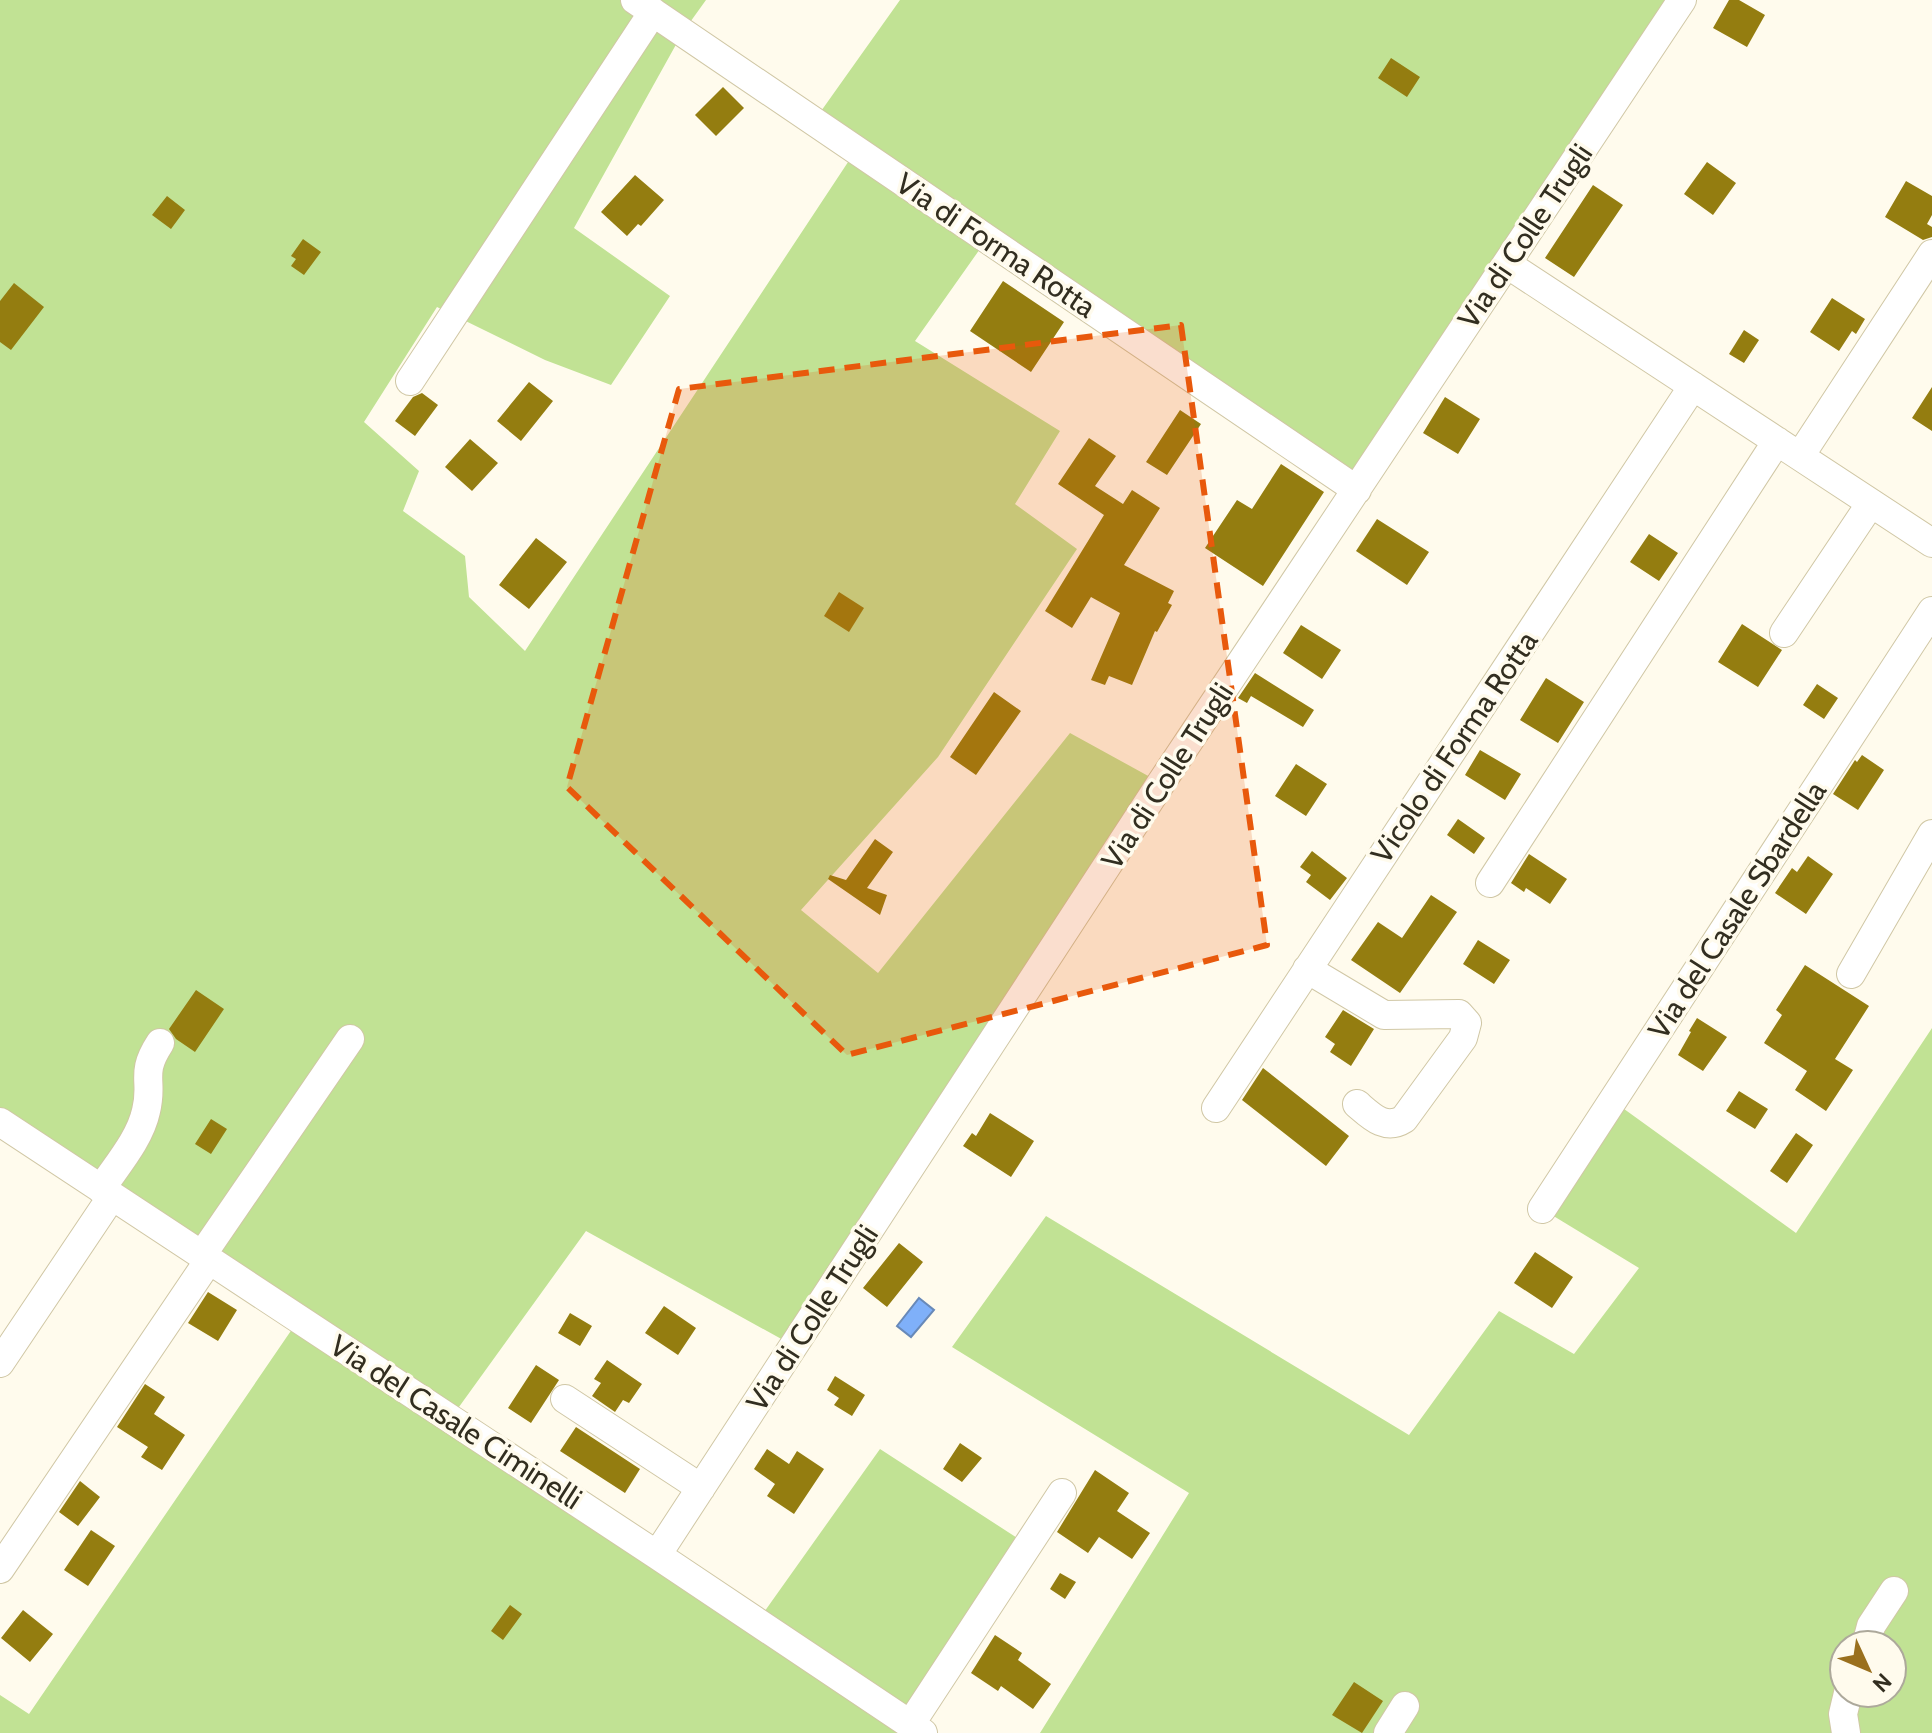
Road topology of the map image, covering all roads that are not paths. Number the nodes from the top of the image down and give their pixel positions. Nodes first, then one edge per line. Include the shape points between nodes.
1 (1682, 0) edge
2 (644, 6) edge
3 (1932, 254) edge
4 (1507, 264) junction
5 (410, 381) dead end
6 (1693, 386) junction
7 (1788, 449) junction
8 (1357, 490) junction
9 (1871, 503) junction
10 (1932, 543) edge
11 (1932, 611) edge
12 (1784, 633) dead end
13 (1932, 834) edge
14 (1490, 883) dead end
15 (1307, 969) junction
16 (1851, 974) dead end
17 (350, 1039) dead end
18 (160, 1043) dead end
19 (1357, 1104) dead end
20 (1216, 1108) dead end
21 (0, 1122) edge
22 (106, 1192) junction
23 (1542, 1209) dead end
24 (205, 1257) junction
25 (0, 1363) edge
26 (565, 1399) dead end
27 (701, 1488) junction
28 (1062, 1493) dead end
29 (657, 1555) junction
30 (0, 1569) edge
31 (1894, 1591) dead end
32 (1870, 1629) edge
33 (1405, 1706) dead end
34 (1844, 1709) edge
35 (916, 1729) edge
36 (1388, 1733) edge
37 (1846, 1733) edge

1 - 4 street, Via di Colle Trugli
2 - 5 street
2 - 8 street, Via di Forma Rotta
3 - 7 street
4 - 6 street
4 - 8 street, Via di Colle Trugli
6 - 7 street
6 - 15 street, Vicolo di Forma Rotta
7 - 9 street
7 - 14 street
8 - 27 street, Via di Colle Trugli
9 - 10 street
9 - 12 street
11 - 23 street, Via del Casale Sbardella
13 - 16 street
15 - 19 street via 1379,1013 1459,1014 1467,1023 1463,1038 1404,1119 1393,1125 1380,1122
15 - 20 street, Vicolo di Forma Rotta
17 - 24 street
18 - 22 street via 148,1066 148,1101 141,1126
21 - 22 street, Via del Casale Ciminelli
22 - 24 street, Via del Casale Ciminelli
22 - 25 street
24 - 29 street, Via del Casale Ciminelli
24 - 30 street
26 - 27 street
27 - 29 street, Via di Colle Trugli
28 - 35 street, Via del Casale Ciminelli
29 - 35 street, Via del Casale Ciminelli
31 - 32 street
33 - 36 street
34 - 37 street

